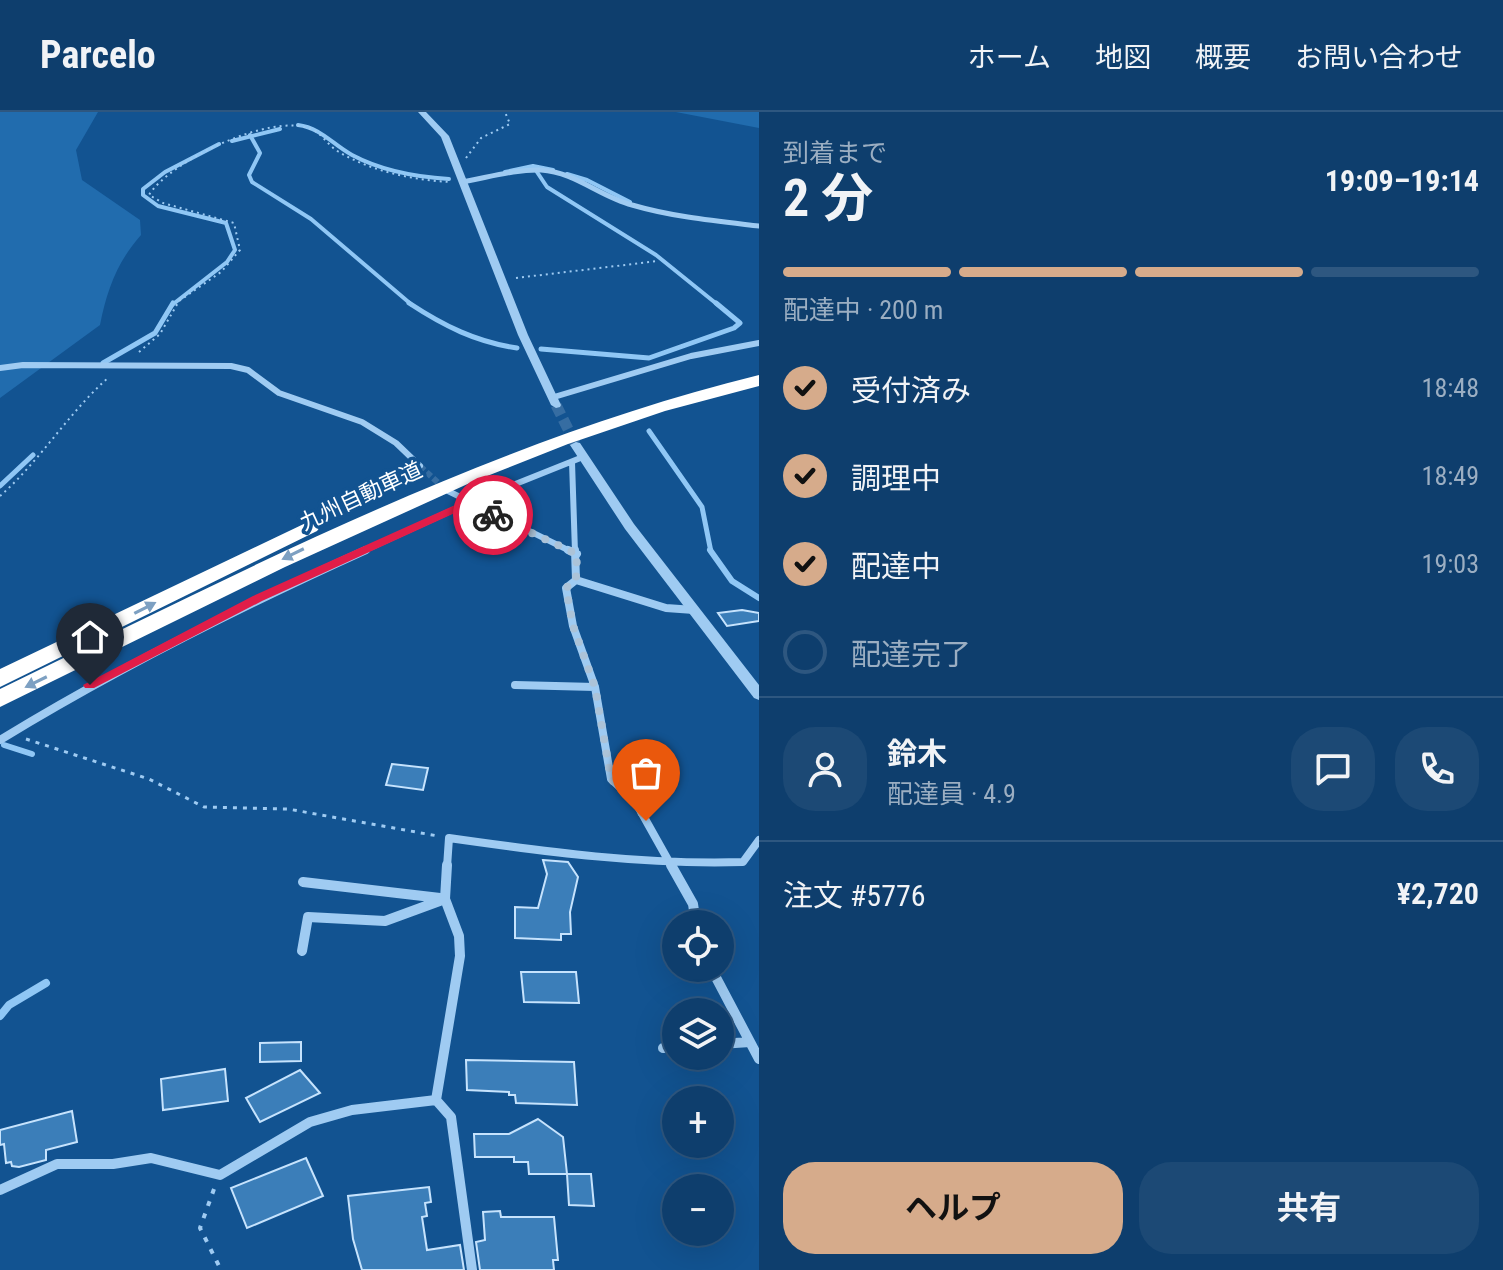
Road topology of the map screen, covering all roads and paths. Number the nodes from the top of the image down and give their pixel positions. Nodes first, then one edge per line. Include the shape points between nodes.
1 (422, 112) edge
2 (505, 112) edge
3 (457, 165) junction
4 (462, 182) junction
5 (759, 226) edge
6 (658, 261) dead end
7 (500, 279) junction
8 (759, 343) edge
9 (122, 366) junction
10 (0, 368) edge
11 (759, 368) edge
12 (759, 380) edge
13 (555, 401) joint
14 (577, 455) junction
15 (420, 466) tunnel mouth
16 (448, 491) tunnel mouth
17 (0, 496) edge
18 (468, 503) junction
19 (577, 554) junction
20 (576, 580) junction
21 (694, 610) junction
22 (0, 679) edge
23 (515, 685) dead end
24 (595, 687) junction
25 (759, 695) edge
26 (0, 699) edge
27 (11, 734) junction
28 (0, 740) edge
29 (449, 838) junction
30 (759, 840) edge
31 (668, 862) junction
32 (303, 882) dead end
33 (445, 899) junction
34 (694, 910) edge
35 (302, 951) dead end
36 (718, 982) edge
37 (750, 1042) junction
38 (734, 1043) edge
39 (759, 1059) edge
40 (436, 1100) junction
41 (220, 1175) junction
42 (2, 1189) edge
43 (221, 1270) edge
44 (472, 1270) edge

1 - 3 street via 445,136
2 - 3 path via 510,124 481,138
3 - 4 street
4 - 5 street via 541,170 584,182 630,205
4 - 7 street
4 - 9 path via 412,180 330,148 314,129 304,126 259,129 230,139 157,182 149,195 234,223 240,250 221,272 179,301 160,334
6 - 7 path
7 - 13 street
8 - 13 street via 691,356
9 - 10 street
9 - 15 street via 248,370 279,393 362,422
9 - 17 path via 84,397 20,480
22 -> 11 highway, 九州自動車道 via 256,553 445,468 607,409
12 -> 26 highway, 九州自動車道 via 620,419 458,478
14 - 18 street
14 - 19 street
14 - 21 street
16 - 18 street
18 - 19 street
18 - 27 street via 257,599 90,685
19 - 20 street
20 - 21 street via 666,608
20 - 24 street via 566,588
21 - 25 street
23 - 24 street
24 - 31 street via 611,779 635,801
27 - 28 street
27 - 29 path via 149,779 204,807 288,809
29 - 31 street via 619,862
29 - 33 street
30 - 31 street via 743,862
31 - 34 street
32 - 33 street
33 - 35 street via 385,921 308,917
33 - 40 street via 459,936 460,956
36 - 37 street
37 - 38 street
37 - 39 street
40 - 41 street via 352,1110 310,1122
40 - 44 street via 451,1117
41 - 42 street via 151,1158 57,1164
41 - 43 path via 200,1228

